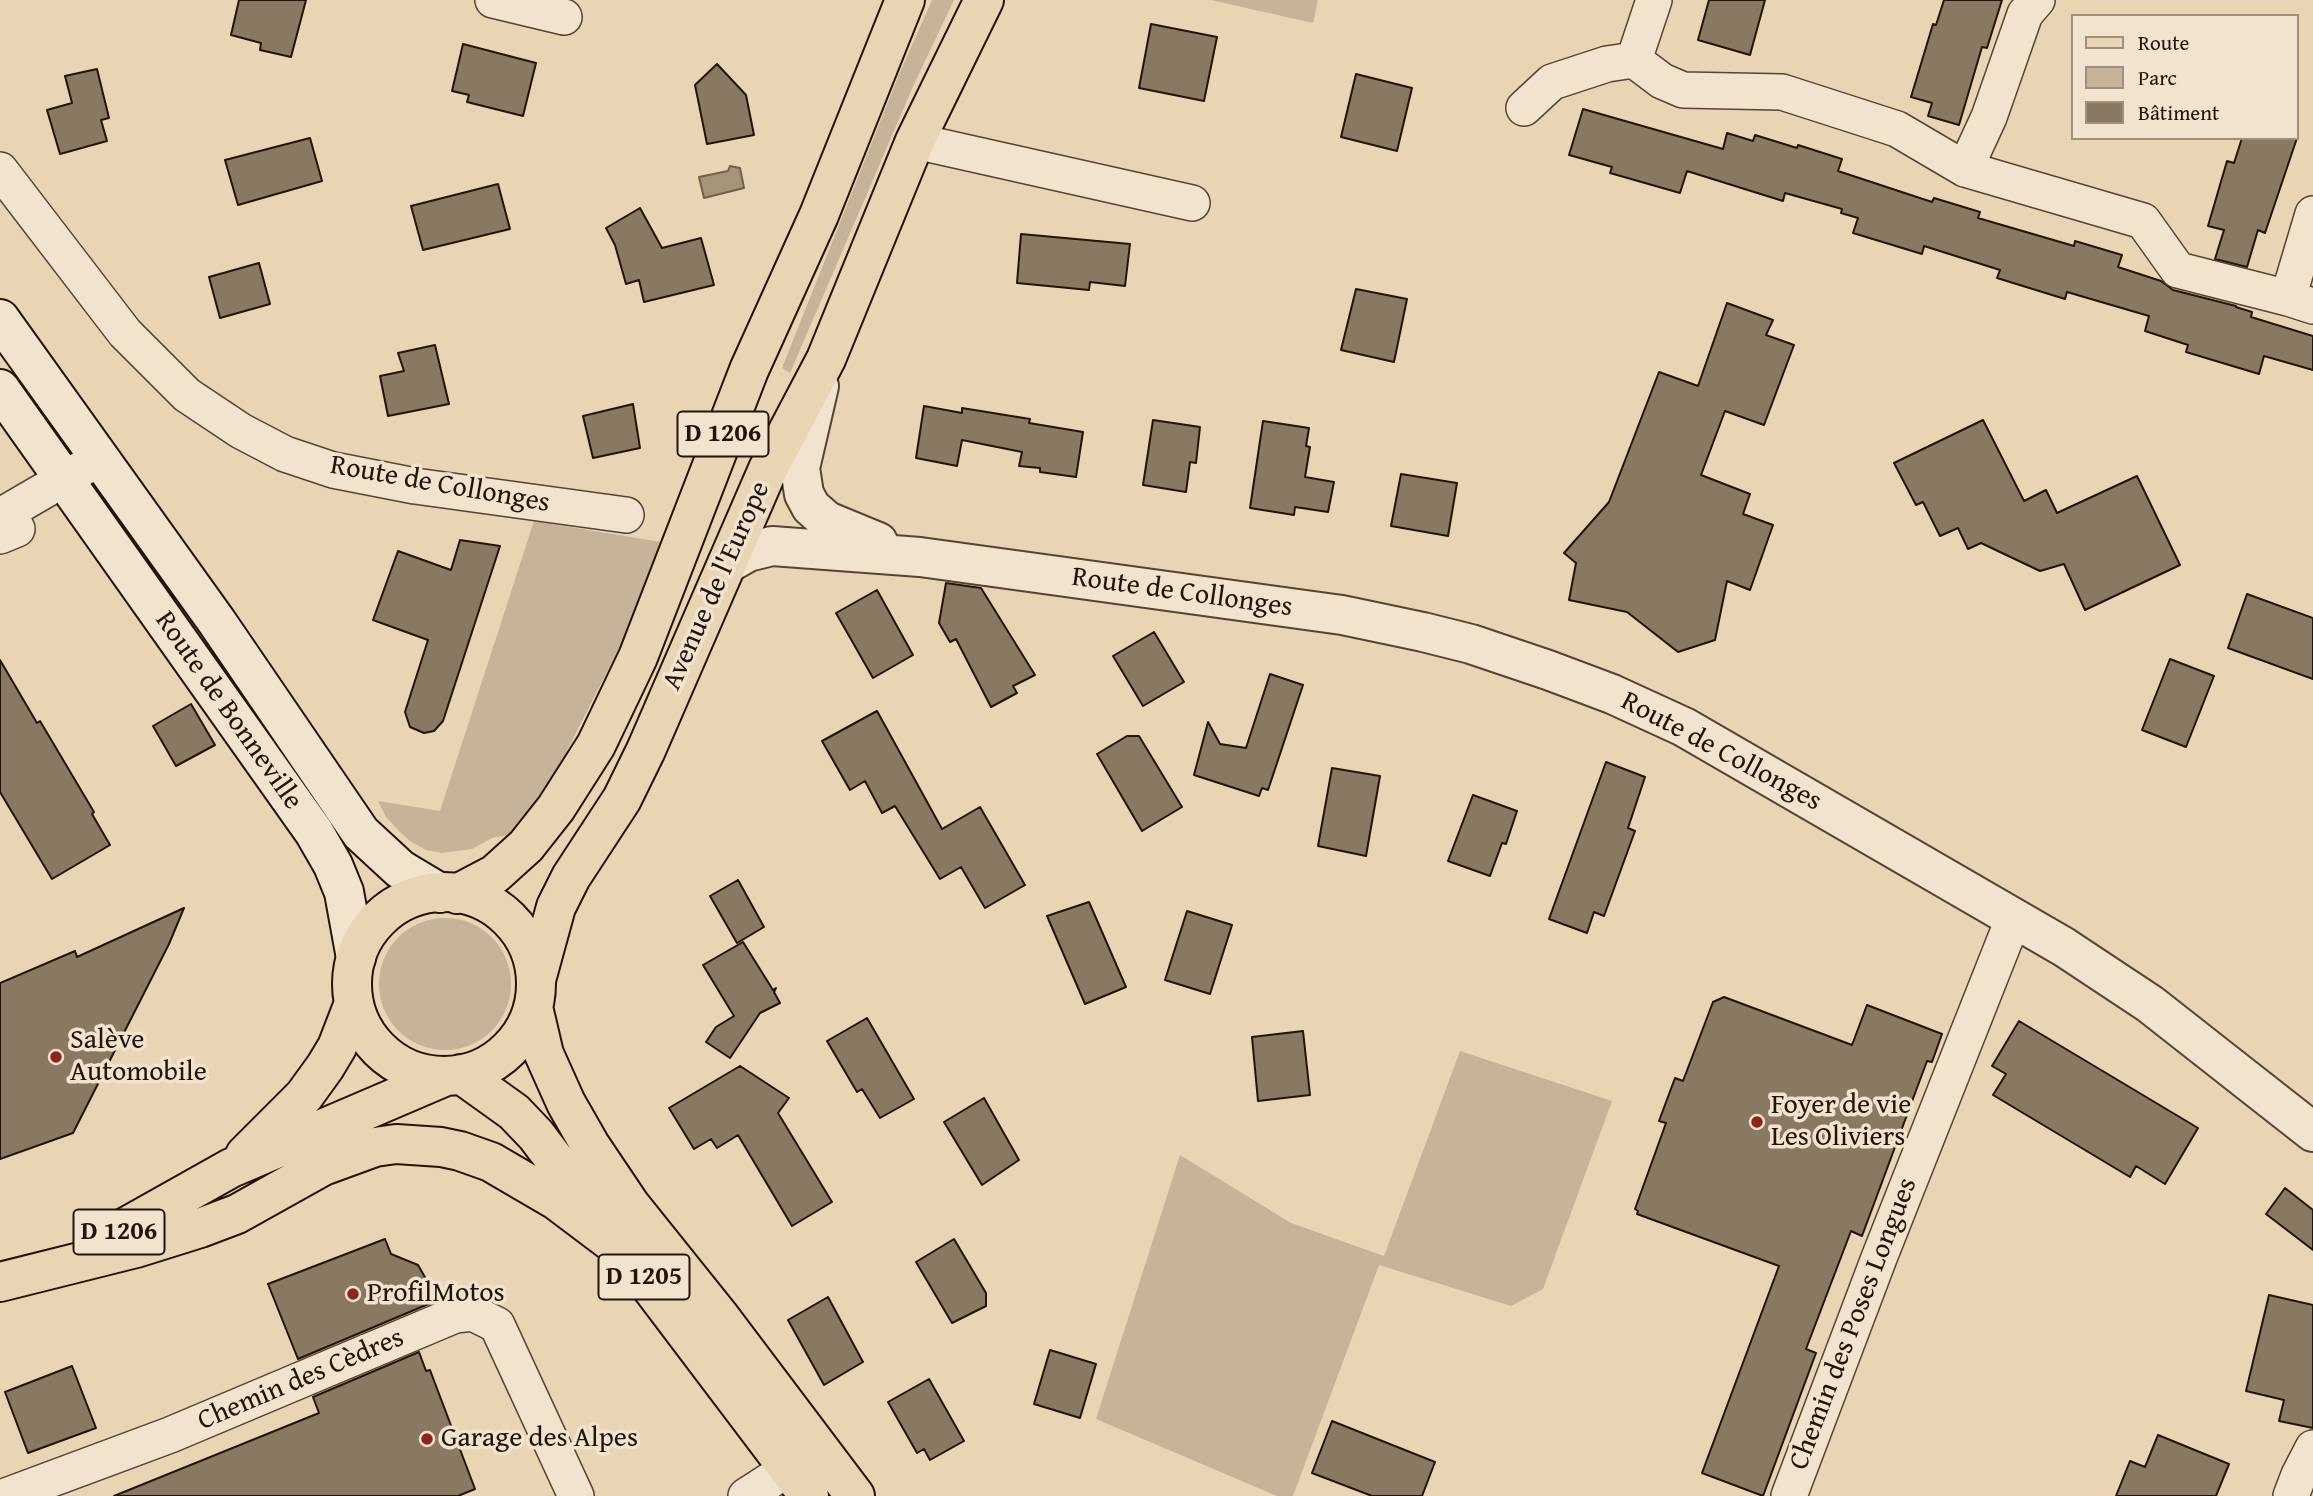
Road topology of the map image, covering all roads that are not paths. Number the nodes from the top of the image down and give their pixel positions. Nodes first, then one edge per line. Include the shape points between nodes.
1 (493, 0) edge
2 (905, 0) edge
3 (984, 0) edge
4 (1654, 0) edge
5 (2037, 0) edge
6 (564, 17) dead end
7 (1634, 60) junction
8 (1524, 108) dead end
9 (915, 141) junction
10 (1965, 169) junction
11 (0, 170) edge
12 (1192, 202) dead end
13 (2313, 214) edge
14 (2300, 302) edge
15 (0, 319) edge
16 (826, 359) junction
17 (0, 388) edge
18 (100, 458) junction
19 (64, 480) junction
20 (626, 515) dead end
21 (0, 536) edge
22 (920, 557) junction
23 (727, 564) junction
24 (448, 893) junction
25 (2014, 917) junction
26 (356, 958) junction
27 (534, 993) junction
28 (354, 1003) junction
29 (454, 1075) junction
30 (2313, 1132) edge
31 (231, 1168) junction
32 (625, 1252) junction
33 (0, 1281) edge
34 (2313, 1448) edge
35 (798, 1482) edge
36 (6, 1496) edge
37 (576, 1496) edge
38 (746, 1496) edge
39 (855, 1496) edge
40 (1789, 1496) edge
41 (2291, 1496) edge

1 - 6 street
2 - 24 main road, Avenue de l'Europe / D 1206 via 819,215 749,370 638,657 596,746 526,846 495,874
3 - 9 main road, Avenue de l'Europe / D 1206
4 - 7 street
5 - 10 street via 2025,13 1989,117
7 - 8 street via 1552,82
7 - 10 street via 1661,81 1683,90 1782,92 1897,130
9 - 12 street
9 - 16 main road, Avenue de l'Europe / D 1206
10 - 14 street via 2143,221 2178,270
11 - 20 street, Route de Collonges via 125,333 187,396 241,431 285,454 333,470
13 - 14 street
15 - 18 street, Route de Bonneville
16 - 22 street, Route de Collonges via 800,468 804,495 811,507 839,527
16 - 23 main road, Avenue de l'Europe / D 1206 via 785,432
17 - 19 street, Route de Bonneville
18 - 19 street
18 - 24 street, Route de Bonneville via 361,834 400,869
19 - 21 street via 9,512 17,529
19 - 26 street, Route de Bonneville via 314,832 339,880
22 - 23 street, Route de Collonges via 784,546 760,549
22 - 25 street, Route de Collonges via 1317,611 1511,656 1684,727
23 - 27 main road, Avenue de l'Europe / D 1206 via 634,775 564,891
24 - 26 main road via 415,897 382,916 366,935
24 - 27 main road via 491,905 512,923 530,953
25 - 30 street, Route de Collonges via 2150,1004
25 - 40 street, Chemin des Poses Longues
26 - 28 main road
27 - 29 main road via 525,1026 507,1051 482,1068
27 - 39 main road, D 1205 via 548,1063 590,1145 631,1206
28 - 29 main road via 369,1038 387,1056 420,1073
28 - 31 main road, D 1206 via 337,1047 304,1096
29 - 31 main road, D 1206
29 - 32 main road, D 1205 via 514,1112
31 - 33 main road, D 1206 via 91,1246
32 - 33 main road via 556,1200 491,1162 460,1150 396,1144 323,1166 237,1214 200,1228
32 - 35 main road, D 1205
34 - 41 street
35 - 38 street
36 - 37 street, Chemin des Cèdres via 162,1439 455,1315 473,1313 497,1325

